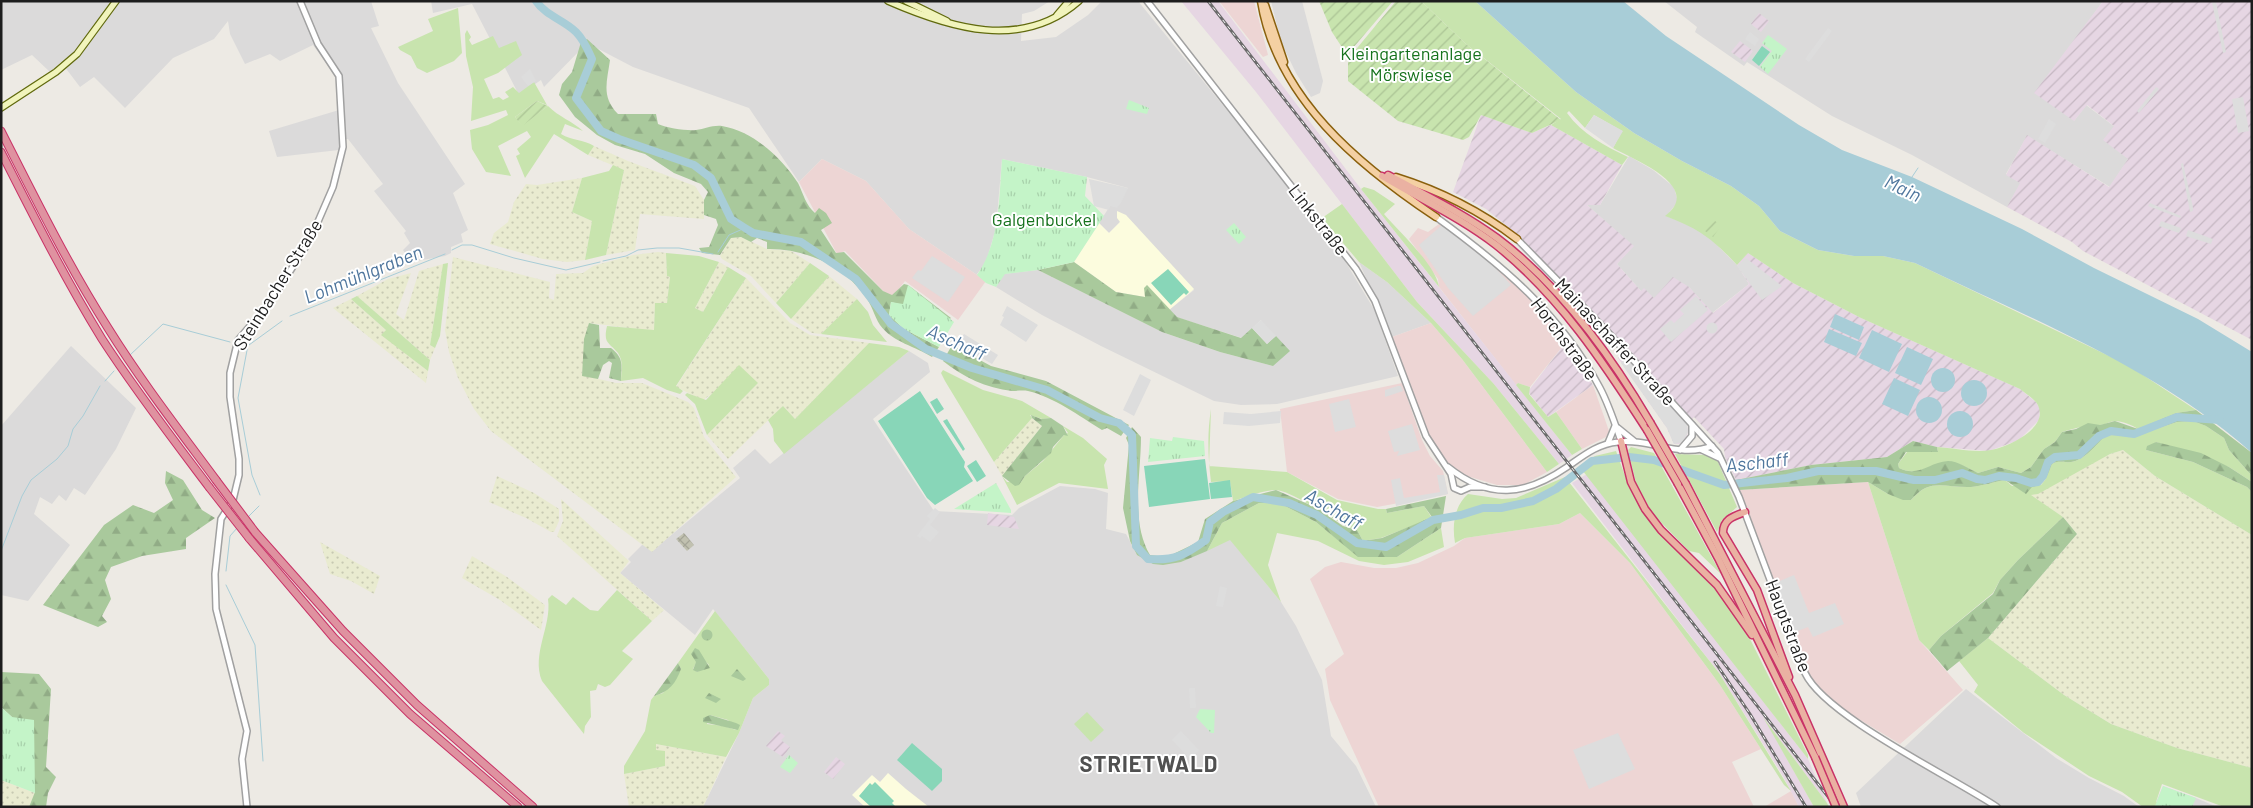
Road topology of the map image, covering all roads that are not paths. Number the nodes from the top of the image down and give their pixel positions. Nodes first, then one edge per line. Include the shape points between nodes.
1 (116, 1) edge
2 (300, 1) edge
3 (888, 1) edge
4 (906, 1) edge
5 (1069, 1) edge
6 (1079, 1) edge
7 (1147, 1) edge
8 (1262, 1) edge
9 (1056, 16) junction
10 (951, 23) junction
11 (1, 108) edge
12 (1, 131) edge
13 (1, 152) edge
14 (1385, 176) junction
15 (1436, 217) joint
16 (1516, 239) joint
17 (1692, 424) junction
18 (1615, 426) junction
19 (1608, 443) junction
20 (1636, 443) junction
21 (1622, 445) junction
22 (1712, 446) junction
23 (1680, 450) junction
24 (1702, 450) junction
25 (1721, 459) junction
26 (1445, 464) junction
27 (1463, 478) junction
28 (1453, 482) junction
29 (1485, 487) junction
30 (1466, 488) junction
31 (1745, 512) junction
32 (1772, 665) junction
33 (1795, 695) junction
34 (247, 807) edge
35 (518, 807) edge
36 (534, 807) edge
37 (1836, 807) edge
38 (1844, 807) edge
39 (1997, 807) edge

1 - 11 main road via 76,54 56,72
2 - 34 street, Steinbacher Straße via 318,44 339,76 343,148 323,214 310,240 269,304 238,340 230,373 239,475 233,500 221,519 216,610 247,731 242,760
3 - 10 main road
4 - 10 main road
5 - 9 main road
6 - 9 main road
7 - 26 street, Linkstraße via 1356,269 1387,328 1426,436
8 - 14 main road via 1272,43 1313,113 1357,156
9 - 10 main road via 1041,24 1002,32 975,30
12 - 36 highway, bridge via 71,266 108,329 146,386 255,532 344,631 417,705
13 - 35 highway, bridge via 62,271 103,339 139,394 248,538 334,638 375,680
14 - 15 main road via 1405,197
14 - 16 main road via 1452,197
14 - 32 highway, bridge via 1495,245 1532,278 1573,324 1647,430
14 - 33 highway, bridge via 1482,227 1556,292 1605,353 1686,484
15 - 18 street, Horchstraße via 1506,270 1550,314 1594,376
16 - 17 street, Mainaschaffer Straße
17 - 22 street, Mainaschaffer Straße
17 - 23 street via 1692,436
18 - 19 street
18 - 20 street
18 - 21 street, Horchstraße
19 - 21 street, Linkstraße
19 - 29 street, Linkstraße via 1532,487 1512,491
20 - 21 street, Linkstraße
20 - 23 street, Linkstraße
21 - 32 highway via 1635,492 1645,509 1661,530 1717,585
22 - 24 street, Linkstraße
22 - 25 street, Hauptstraße
23 - 24 street, Linkstraße
24 - 25 street
25 - 31 street, Hauptstraße
26 - 27 street, Linkstraße
26 - 28 street, Linkstraße
27 - 28 street
27 - 29 street, Linkstraße
27 - 30 street
28 - 30 street via 1457,490
29 - 30 street, Linkstraße
31 - 33 highway via 1728,520 1723,525 1723,532 1757,590
31 - 39 street, Hauptstraße via 1804,673 1814,688 1849,717
32 - 37 highway, bridge
33 - 38 highway

